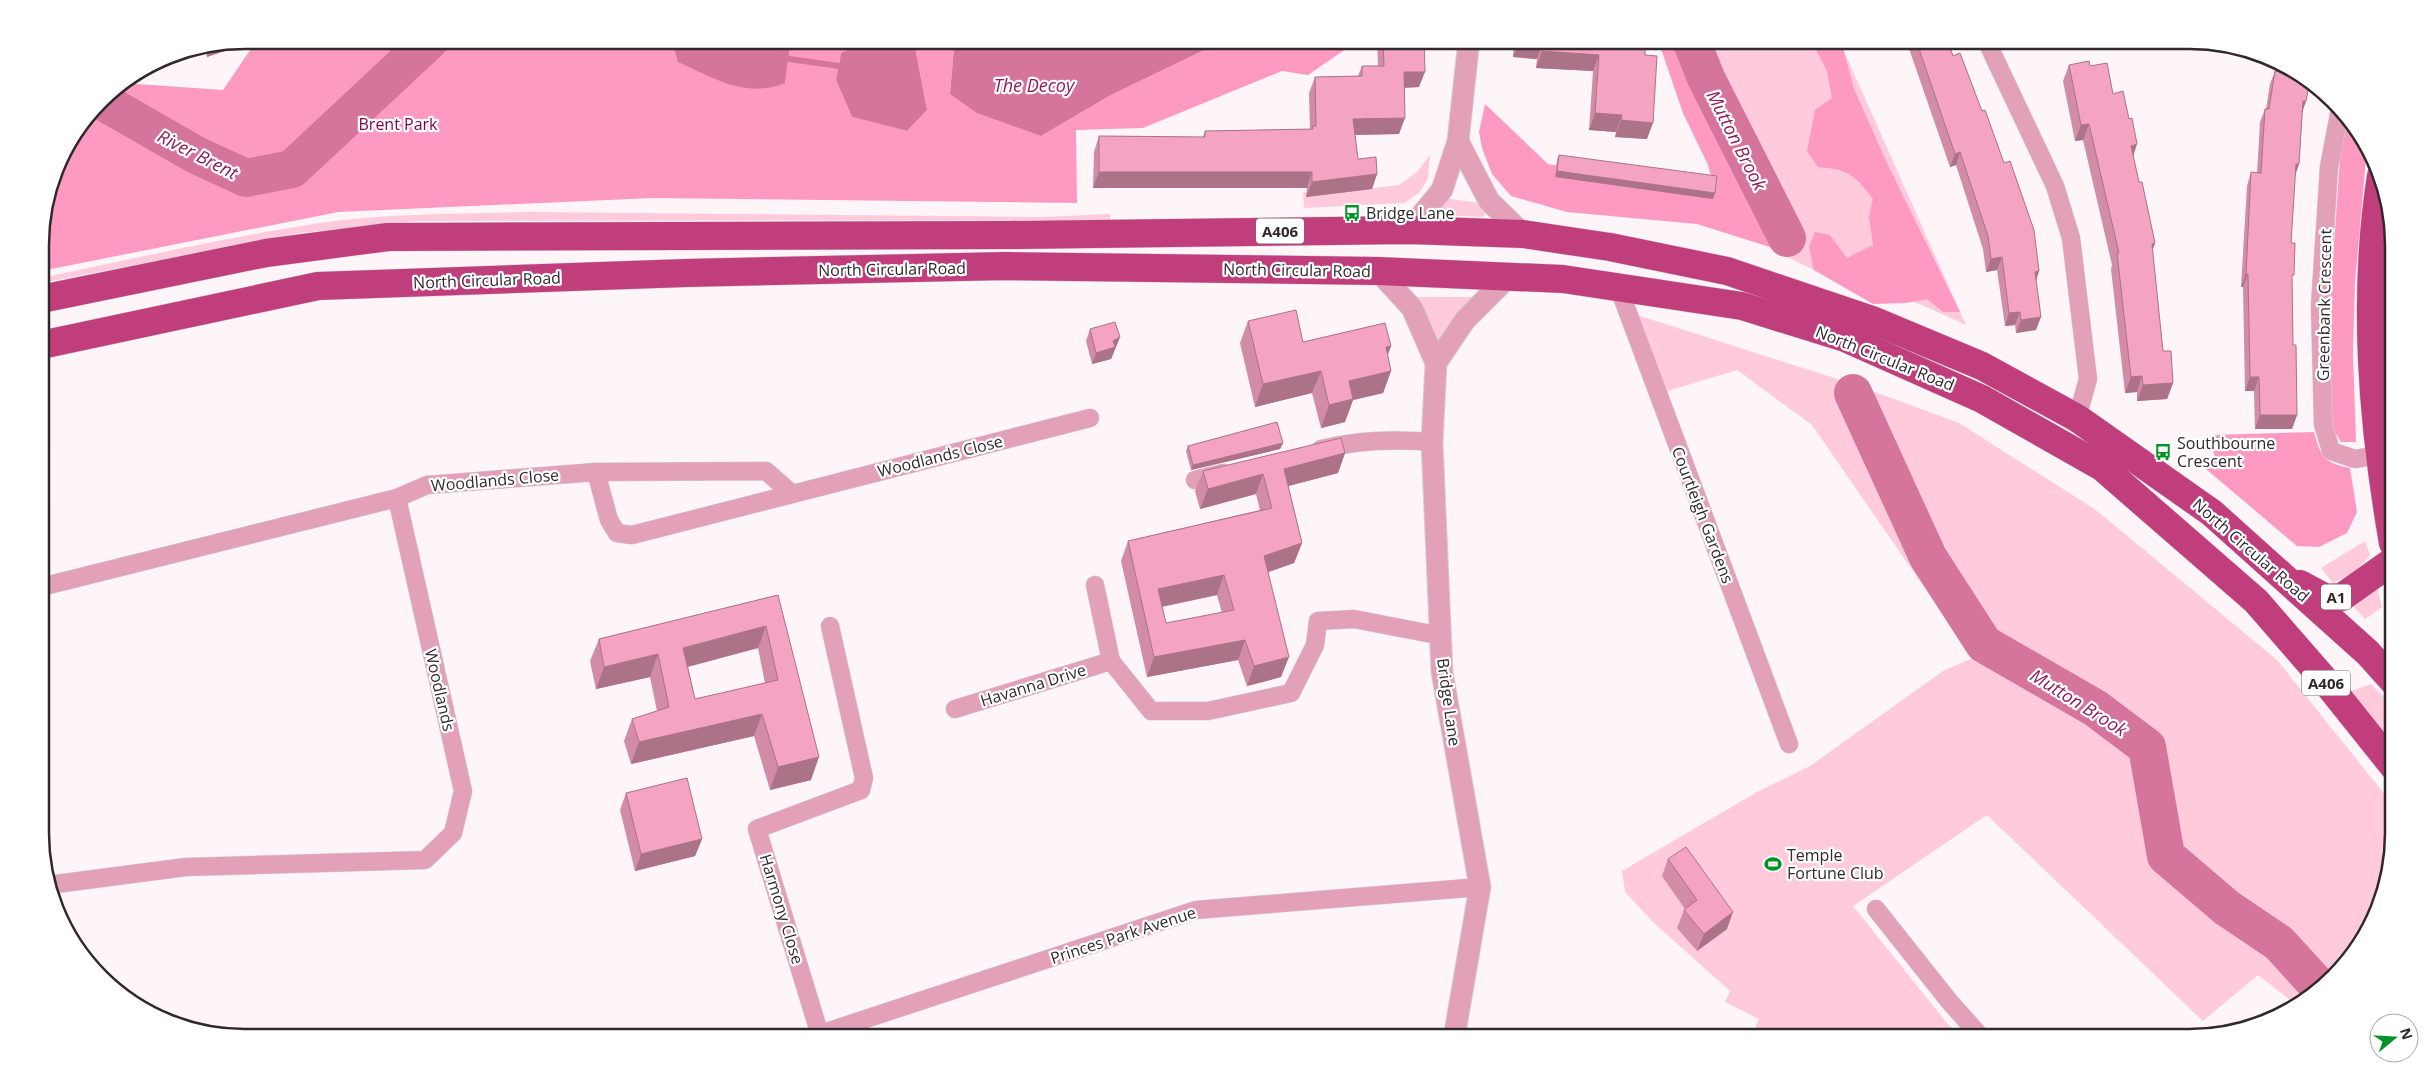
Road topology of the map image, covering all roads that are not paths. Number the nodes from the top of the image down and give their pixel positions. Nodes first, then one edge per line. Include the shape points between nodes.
1 (1468, 49) edge
2 (1990, 49) edge
3 (2338, 117) edge
4 (1458, 141) junction
5 (2379, 196) edge
6 (1409, 230) junction
7 (1523, 234) junction
8 (1378, 271) junction
9 (1509, 276) junction
10 (1618, 286) junction
11 (49, 297) edge
12 (49, 343) edge
13 (1436, 363) junction
14 (1090, 418) dead end
15 (2077, 418) junction
16 (1432, 442) junction
17 (1307, 453) edge
18 (2379, 455) junction
19 (1242, 468) edge
20 (596, 472) junction
21 (1195, 480) dead end
22 (791, 493) junction
23 (2385, 493) edge
24 (397, 498) junction
25 (2385, 567) edge
26 (2275, 570) junction
27 (49, 585) edge
28 (1095, 585) dead end
29 (830, 626) dead end
30 (1442, 636) junction
31 (1111, 661) junction
32 (2385, 672) edge
33 (955, 709) dead end
34 (1789, 744) dead end
35 (2385, 756) edge
36 (55, 884) edge
37 (1480, 887) junction
38 (1876, 908) dead end
39 (812, 1029) edge
40 (835, 1029) edge
41 (1456, 1029) edge
42 (1974, 1029) edge

1 - 4 street
2 - 15 street via 2055,186 2071,238 2088,379
3 - 18 street, Greenbank Crescent via 2329,167 2320,306 2323,424 2331,451 2355,459
4 - 6 street via 1442,190
4 - 7 street via 1489,201
5 - 18 highway via 2371,363
6 - 7 highway, North Circular Road / A406
6 - 11 highway, North Circular Road / A406 via 388,237 266,253
7 - 15 highway, North Circular Road / A406 via 1610,247 1727,271 1872,320 1982,366
8 - 9 highway, North Circular Road / A406
8 - 12 highway, North Circular Road / A406 via 1006,266 318,286
8 - 13 street, Bridge Lane via 1412,308
9 - 10 highway, North Circular Road / A406
9 - 13 street via 1464,320
10 - 34 street, Courtleigh Gardens
10 - 35 highway, North Circular Road / A406 via 1742,306 1845,338 1982,399 2102,467 2256,601
13 - 16 street, Bridge Lane
14 - 22 street, Woodlands Close
15 - 26 highway, North Circular Road / A406 via 2212,513
16 - 17 street via 1362,440
16 - 30 street, Bridge Lane
18 - 23 highway
19 - 21 street
20 - 22 street, Woodlands Close via 766,472
20 - 22 street, Woodlands Close via 609,520 617,533 632,535
20 - 24 street, Woodlands Close via 427,484
24 - 27 street
24 - 36 street, Woodlands via 463,791 453,833 425,860 186,867
25 - 26 highway, A1 via 2342,597 2326,598
26 - 32 highway, North Circular Road / A406
28 - 31 street
29 - 39 street, Harmony Close via 864,778 861,790 757,829
30 - 31 street via 1354,620 1318,621 1315,645 1291,693 1208,711 1151,712
30 - 37 street, Bridge Lane via 1442,672
31 - 33 street, Havanna Drive
37 - 40 street, Princes Park Avenue via 1196,910
37 - 41 street, Bridge Lane
38 - 42 street

